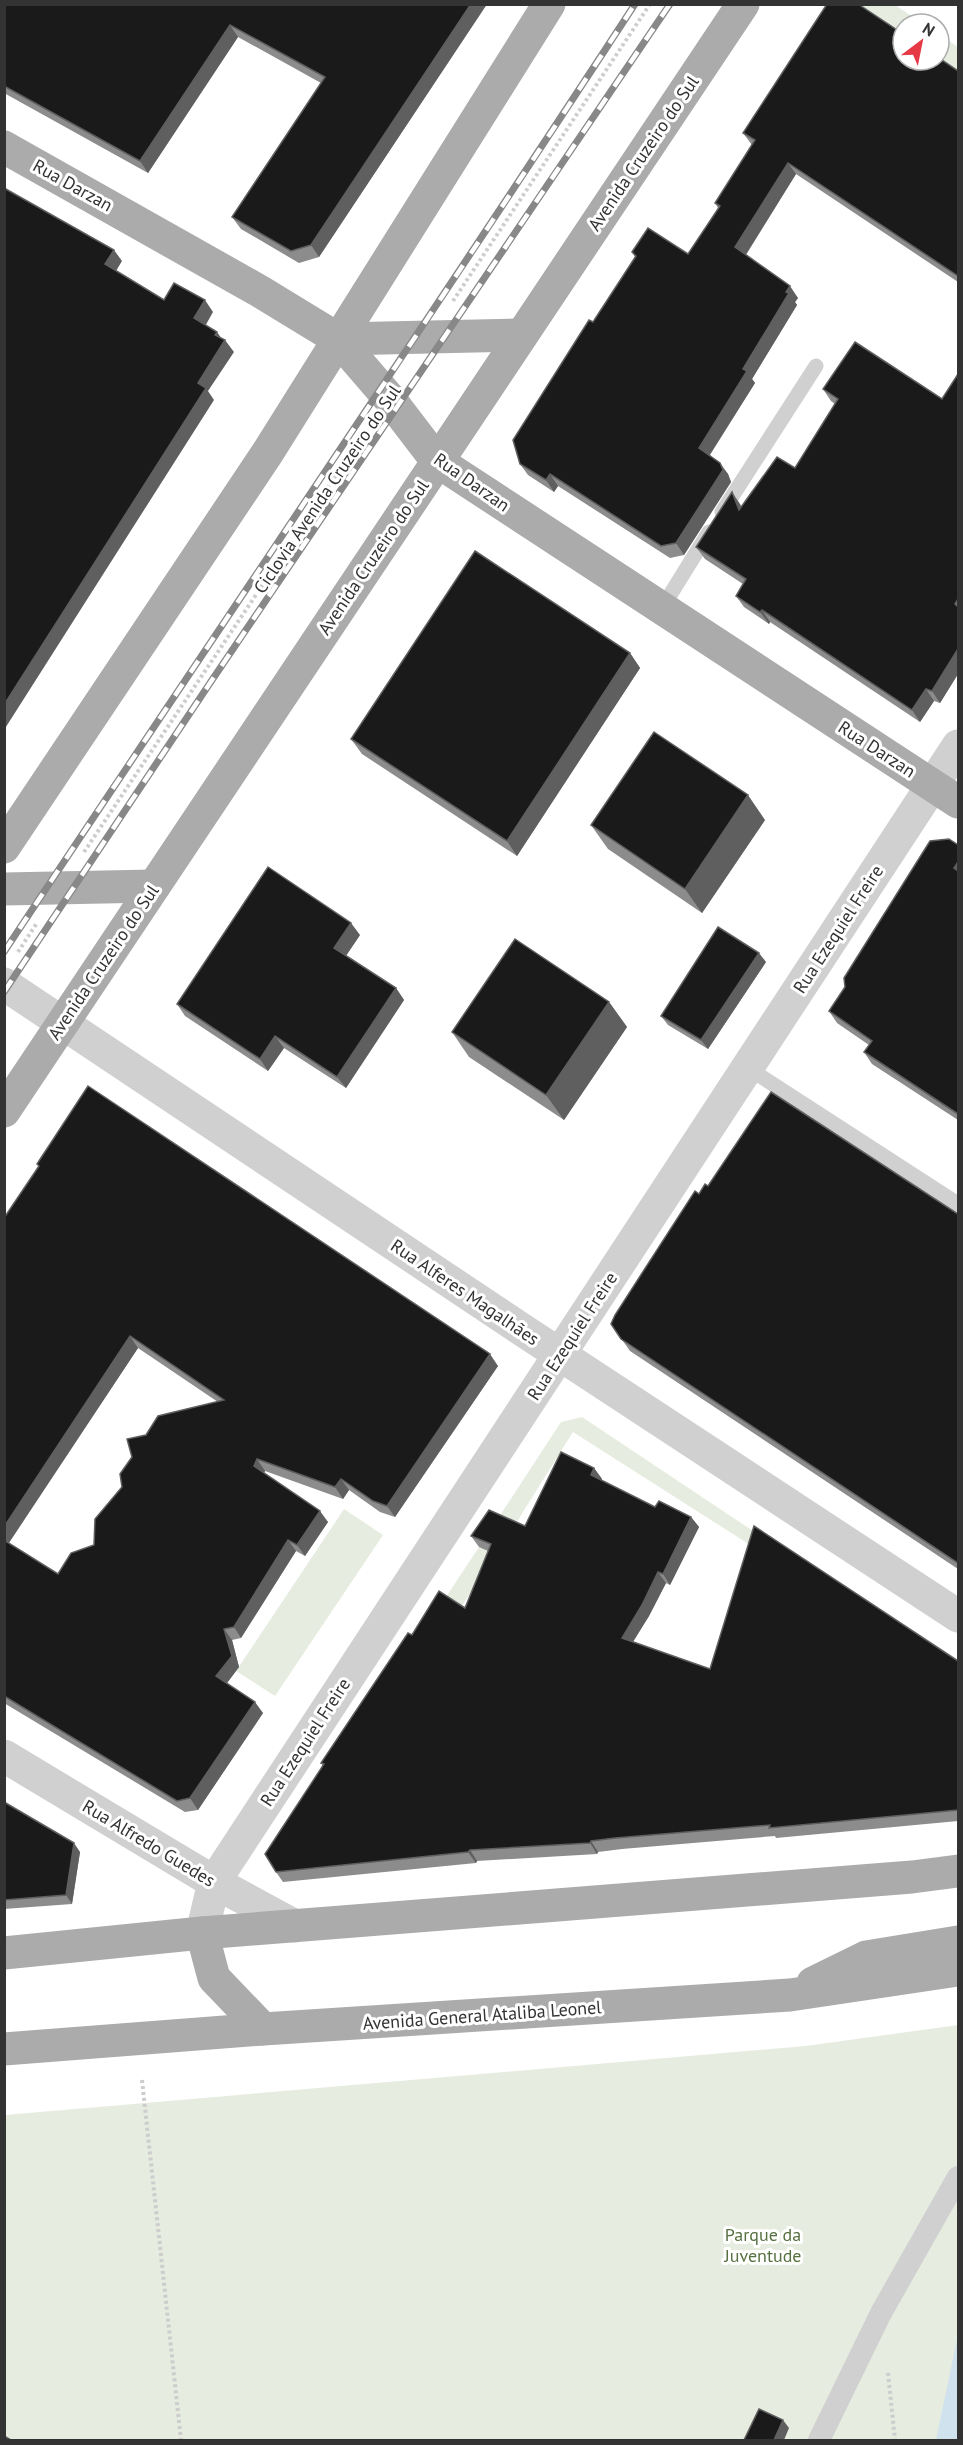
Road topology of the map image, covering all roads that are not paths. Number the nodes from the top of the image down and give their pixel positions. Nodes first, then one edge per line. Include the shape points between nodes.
1 (549, 4) edge
2 (743, 4) edge
3 (4, 147) edge
4 (521, 335) junction
5 (338, 339) junction
6 (816, 366) dead end
7 (437, 461) junction
8 (662, 608) junction
9 (958, 746) edge
10 (945, 794) edge
11 (4, 847) edge
12 (154, 886) junction
13 (4, 889) edge
14 (4, 984) edge
15 (62, 1024) junction
16 (747, 1068) junction
17 (4, 1110) edge
18 (958, 1204) edge
19 (560, 1354) junction
20 (958, 1616) edge
21 (4, 1756) edge
22 (958, 1872) edge
23 (214, 1882) junction
24 (295, 1926) junction
25 (202, 1933) junction
26 (958, 1942) edge
27 (4, 1953) edge
28 (958, 1970) edge
29 (790, 1995) junction
30 (263, 2029) junction
31 (4, 2049) edge
32 (958, 2177) edge
33 (819, 2440) edge

1 - 5 main road
2 - 4 main road, Avenida Cruzeiro do Sul
3 - 5 main road, Rua Darzan
4 - 5 main road
4 - 7 main road, Avenida Cruzeiro do Sul
5 - 7 main road, Rua Darzan
5 - 11 main road via 268,452
6 - 8 lane
7 - 8 main road, Rua Darzan
7 - 12 main road, Avenida Cruzeiro do Sul
8 - 10 main road, Rua Darzan
9 - 10 street, Rua Ezequiel Freire
10 - 16 street, Rua Ezequiel Freire
12 - 13 main road
12 - 15 main road, Avenida Cruzeiro do Sul
14 - 15 street, Rua Alferes Magalhães
15 - 17 main road, Avenida Cruzeiro do Sul
15 - 19 street, Rua Alferes Magalhães
16 - 18 lane
16 - 19 street, Rua Ezequiel Freire
19 - 20 street, Rua Alferes Magalhães
19 - 23 street, Rua Ezequiel Freire
21 - 23 street, Rua Alfredo Guedes
22 - 24 main road
23 - 24 street, Rua Alfredo Guedes
23 - 25 street, Rua Ezequiel Freire
24 - 25 main road
25 - 27 main road
25 - 30 main road via 214,1978
26 - 29 main road via 866,1957
28 - 29 main road, Avenida General Ataliba Leonel
29 - 30 main road, Avenida General Ataliba Leonel
30 - 31 main road, Avenida General Ataliba Leonel
32 - 33 street via 881,2313

